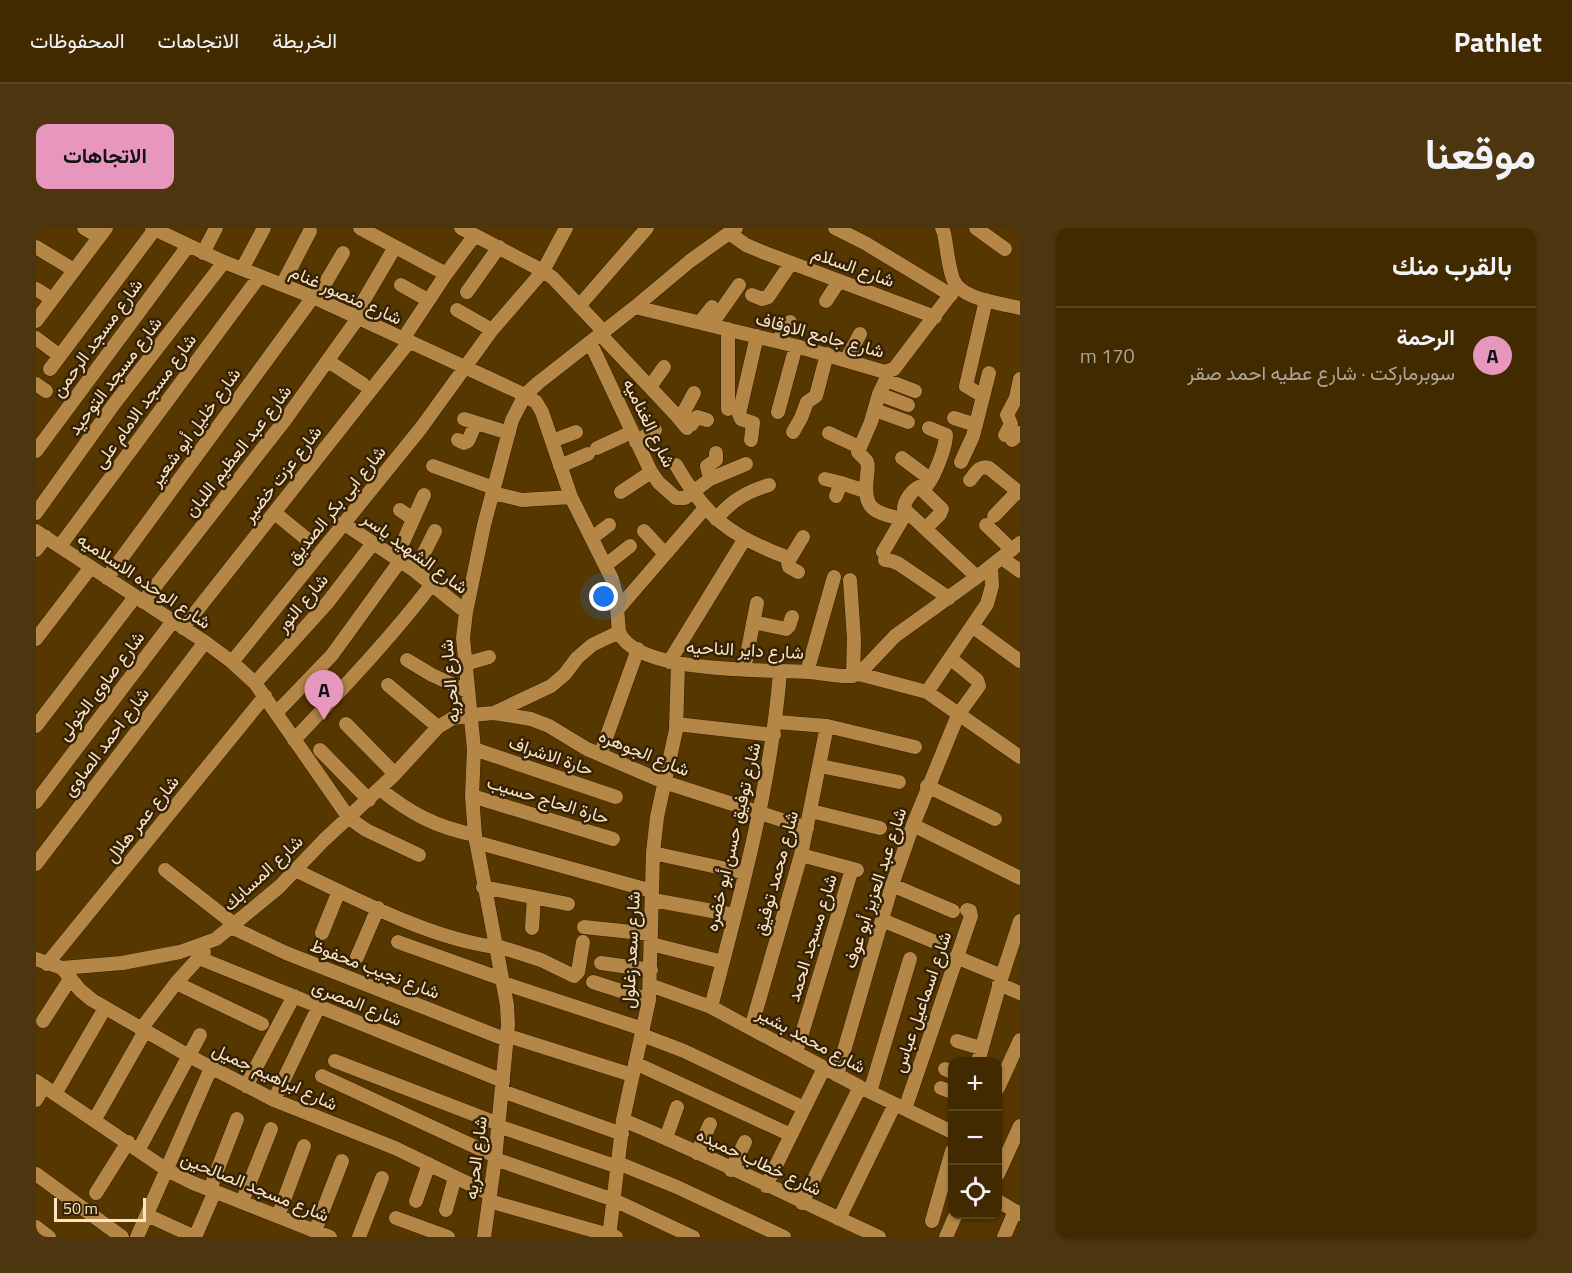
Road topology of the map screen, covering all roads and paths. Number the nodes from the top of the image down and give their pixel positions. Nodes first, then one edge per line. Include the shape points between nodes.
1 (84, 228) edge
2 (216, 228) edge
3 (264, 228) edge
4 (360, 228) edge
5 (460, 228) edge
6 (494, 228) edge
7 (566, 228) edge
8 (647, 228) edge
9 (835, 228) edge
10 (976, 228) edge
11 (154, 229) edge
12 (944, 230) edge
13 (310, 231) dead end
14 (733, 231) edge
15 (102, 232) edge
16 (170, 232) edge
17 (487, 241) junction
18 (188, 246) junction
19 (36, 247) edge
20 (395, 247) junction
21 (1005, 249) dead end
22 (203, 252) junction
23 (343, 253) dead end
24 (224, 262) junction
25 (790, 263) junction
26 (242, 269) junction
27 (74, 270) junction
28 (543, 271) junction
29 (446, 274) junction
30 (259, 277) junction
31 (838, 281) junction
32 (282, 285) junction
33 (401, 285) dead end
34 (739, 285) dead end
35 (36, 289) edge
36 (954, 291) junction
37 (467, 292) dead end
38 (752, 295) dead end
39 (314, 298) junction
40 (52, 299) junction
41 (428, 300) junction
42 (986, 300) junction
43 (826, 301) dead end
44 (579, 306) junction
45 (635, 307) junction
46 (712, 307) dead end
47 (1020, 308) edge
48 (457, 310) dead end
49 (356, 317) junction
50 (935, 317) junction
51 (36, 321) edge
52 (790, 322) dead end
53 (705, 324) junction
54 (728, 329) junction
55 (492, 330) junction
56 (860, 334) dead end
57 (598, 336) junction
58 (757, 336) junction
59 (36, 338) edge
60 (406, 340) junction
61 (778, 341) junction
62 (796, 346) junction
63 (827, 354) junction
64 (60, 356) junction
65 (846, 360) junction
66 (328, 361) junction
67 (664, 367) dead end
68 (464, 368) junction
69 (50, 369) dead end
70 (989, 373) dead end
71 (888, 376) junction
72 (1020, 379) edge
73 (363, 384) dead end
74 (650, 387) junction
75 (915, 391) dead end
76 (694, 393) dead end
77 (879, 394) junction
78 (525, 395) junction
79 (983, 396) junction
80 (908, 405) dead end
81 (728, 409) dead end
82 (875, 410) junction
83 (778, 412) dead end
84 (954, 418) dead end
85 (707, 420) dead end
86 (908, 422) dead end
87 (683, 424) junction
88 (976, 425) junction
89 (929, 428) dead end
90 (655, 430) dead end
91 (576, 432) dead end
92 (793, 432) dead end
93 (829, 433) dead end
94 (508, 434) junction
95 (1012, 436) edge
96 (634, 437) junction
97 (458, 440) dead end
98 (751, 440) dead end
99 (552, 441) junction
100 (859, 447) junction
101 (36, 452) edge
102 (716, 453) dead end
103 (902, 458) dead end
104 (961, 462) dead end
105 (746, 464) dead end
106 (676, 465) dead end
107 (433, 466) dead end
108 (560, 466) junction
109 (651, 472) junction
110 (710, 479) junction
111 (825, 479) dead end
112 (970, 480) dead end
113 (925, 483) junction
114 (769, 485) dead end
115 (494, 490) junction
116 (865, 490) junction
117 (621, 492) dead end
118 (1019, 492) edge
119 (692, 493) junction
120 (424, 495) dead end
121 (571, 497) junction
122 (705, 508) junction
123 (400, 510) dead end
124 (36, 513) edge
125 (274, 513) junction
126 (904, 513) junction
127 (413, 519) junction
128 (716, 519) junction
129 (343, 523) junction
130 (609, 525) dead end
131 (926, 528) junction
132 (435, 531) dead end
133 (644, 531) dead end
134 (41, 534) edge
135 (803, 537) dead end
136 (592, 538) junction
137 (744, 540) junction
138 (309, 541) dead end
139 (373, 543) junction
140 (60, 546) junction
141 (630, 546) dead end
142 (36, 550) edge
143 (665, 554) junction
144 (1006, 554) edge
145 (733, 558) junction
146 (789, 558) junction
147 (398, 560) junction
148 (606, 565) junction
149 (746, 565) dead end
150 (91, 567) junction
151 (415, 571) junction
152 (1020, 571) edge
153 (798, 572) dead end
154 (834, 577) dead end
155 (977, 577) junction
156 (107, 578) junction
157 (432, 584) junction
158 (854, 589) dead end
159 (949, 598) junction
160 (139, 600) junction
161 (757, 603) dead end
162 (618, 609) junction
163 (466, 612) junction
164 (792, 617) dead end
165 (753, 622) junction
166 (178, 624) junction
167 (972, 626) junction
168 (619, 632) junction
169 (36, 639) edge
170 (205, 642) junction
171 (638, 650) junction
172 (489, 657) dead end
173 (950, 658) junction
174 (407, 660) dead end
175 (1020, 660) edge
176 (232, 662) junction
177 (673, 663) junction
178 (465, 664) junction
179 (744, 670) junction
180 (780, 672) junction
181 (807, 672) junction
182 (856, 675) junction
183 (255, 683) junction
184 (388, 685) dead end
185 (467, 691) junction
186 (927, 692) junction
187 (265, 696) junction
188 (276, 713) junction
189 (494, 713) junction
190 (958, 715) junction
191 (471, 716) junction
192 (346, 724) dead end
193 (676, 724) junction
194 (36, 726) edge
195 (827, 726) junction
196 (438, 727) junction
197 (775, 728) junction
198 (294, 740) junction
199 (915, 747) dead end
200 (474, 749) junction
201 (320, 750) dead end
202 (600, 755) junction
203 (1020, 757) edge
204 (820, 766) junction
205 (395, 774) junction
206 (664, 782) junction
207 (900, 782) dead end
208 (927, 786) junction
209 (380, 789) junction
210 (472, 796) junction
211 (616, 797) dead end
212 (369, 800) junction
213 (36, 802) edge
214 (811, 810) junction
215 (759, 812) junction
216 (348, 818) junction
217 (995, 819) dead end
218 (912, 825) junction
219 (807, 828) junction
220 (880, 828) dead end
221 (475, 839) junction
222 (614, 839) dead end
223 (653, 853) junction
224 (419, 855) dead end
225 (801, 855) junction
226 (36, 864) edge
227 (165, 870) dead end
228 (295, 870) junction
229 (745, 873) junction
230 (1020, 878) edge
231 (892, 885) junction
232 (483, 887) junction
233 (339, 891) junction
234 (652, 896) junction
235 (534, 897) junction
236 (568, 904) dead end
237 (378, 908) junction
238 (734, 915) junction
239 (882, 920) junction
240 (1020, 921) edge
241 (233, 926) junction
242 (532, 927) dead end
243 (584, 927) dead end
244 (322, 933) dead end
245 (216, 939) junction
246 (651, 939) junction
247 (398, 942) dead end
248 (583, 942) dead end
249 (940, 944) dead end
250 (495, 946) junction
251 (357, 957) dead end
252 (956, 957) junction
253 (199, 958) junction
254 (910, 959) dead end
255 (42, 962) edge
256 (723, 962) junction
257 (601, 963) dead end
258 (66, 973) junction
259 (650, 977) junction
260 (1000, 980) junction
261 (502, 981) junction
262 (593, 982) dead end
263 (176, 983) junction
264 (1020, 993) edge
265 (294, 996) junction
266 (649, 999) junction
267 (319, 1006) junction
268 (711, 1007) junction
269 (105, 1008) junction
270 (43, 1022) dead end
271 (262, 1024) dead end
272 (751, 1028) junction
273 (143, 1030) junction
274 (643, 1032) junction
275 (200, 1035) dead end
276 (507, 1038) junction
277 (1020, 1040) edge
278 (957, 1041) dead end
279 (796, 1053) junction
280 (979, 1055) edge
281 (189, 1056) junction
282 (335, 1061) dead end
283 (211, 1068) junction
284 (633, 1069) junction
285 (830, 1071) junction
286 (322, 1076) dead end
287 (1002, 1079) edge
288 (246, 1086) junction
289 (502, 1086) junction
290 (45, 1087) edge
291 (865, 1089) junction
292 (36, 1100) edge
293 (274, 1100) junction
294 (900, 1106) junction
295 (677, 1107) dead end
296 (804, 1108) junction
297 (95, 1119) junction
298 (237, 1119) dead end
299 (710, 1124) dead end
300 (499, 1125) junction
301 (1020, 1126) edge
302 (623, 1127) junction
303 (271, 1129) dead end
304 (948, 1130) edge
305 (791, 1135) junction
306 (666, 1138) junction
307 (745, 1142) dead end
308 (134, 1145) junction
309 (304, 1146) dead end
310 (697, 1153) junction
311 (495, 1158) junction
312 (342, 1161) dead end
313 (429, 1164) junction
314 (618, 1165) junction
315 (1002, 1165) edge
316 (167, 1170) junction
317 (731, 1170) junction
318 (36, 1174) edge
319 (455, 1177) junction
320 (948, 1177) edge
321 (382, 1178) dead end
322 (766, 1186) junction
323 (212, 1190) junction
324 (96, 1193) dead end
325 (489, 1198) junction
326 (614, 1200) junction
327 (416, 1201) dead end
328 (242, 1202) junction
329 (802, 1203) junction
330 (1002, 1203) edge
331 (446, 1210) dead end
332 (1018, 1212) edge
333 (147, 1215) junction
334 (278, 1216) junction
335 (396, 1218) dead end
336 (839, 1219) junction
337 (954, 1219) edge
338 (932, 1221) dead end
339 (36, 1227) edge
340 (315, 1231) junction
341 (612, 1236) edge
342 (49, 1237) edge
343 (122, 1237) edge
344 (137, 1237) edge
345 (195, 1237) edge
346 (330, 1237) edge
347 (359, 1237) edge
348 (448, 1237) edge
349 (484, 1237) edge
350 (693, 1237) edge
351 (784, 1237) edge
352 (879, 1237) edge
353 (946, 1237) edge
354 (1004, 1237) edge

1 - 15 street
2 - 22 street
3 - 26 street
4 - 20 street
5 - 17 street
6 - 17 street
7 - 28 street, شارع ابى بكر الصديق
8 - 44 street
9 - 36 street
10 - 21 street
11 - 16 street, شارع منصور غنام
11 - 64 street
12 - 36 street
13 - 32 street
14 - 25 street, شارع السلام via 746,245
14 - 45 street, شارع الحريه
15 - 27 street
16 - 18 street, شارع منصور غنام
17 - 28 street
17 - 29 street, شارع عزت خضير
17 - 37 street
18 - 22 street, شارع منصور غنام
18 - 101 street, شارع مسجد الرحمن
19 - 27 street
20 - 29 street
20 - 49 street
22 - 24 street, شارع منصور غنام
23 - 39 street, شارع خليل أبو شعير
24 - 26 street, شارع منصور غنام
24 - 124 street, شارع مسجد التوحيد
25 - 31 street, شارع السلام
25 - 38 street via 768,297
26 - 30 street, شارع منصور غنام
27 - 40 street
28 - 44 street
28 - 55 street, شارع ابى بكر الصديق
29 - 41 street, شارع عزت خضير
30 - 32 street, شارع منصور غنام
30 - 140 street, شارع مسجد الامام على
31 - 43 street
31 - 50 street, شارع السلام
32 - 39 street, شارع منصور غنام
33 - 41 street
34 - 53 street
35 - 40 street
36 - 42 street
36 - 50 street, شارع جامع الاوقاف
39 - 49 street, شارع منصور غنام
39 - 156 street, شارع خليل أبو شعير
40 - 51 street
41 - 60 street, شارع عزت خضير
42 - 47 street
42 - 79 street via 966,386
44 - 57 street
45 - 53 street, شارع جامع الاوقاف
45 - 57 street, شارع الحريه
46 - 53 street
48 - 55 street
49 - 60 street, شارع منصور غنام
49 - 66 street, شارع عبد العظيم اللبان
50 - 71 street, شارع جامع الاوقاف
52 - 61 street
53 - 54 street, شارع جامع الاوقاف
54 - 58 street, شارع جامع الاوقاف
54 - 81 street
55 - 68 street, شارع ابى بكر الصديق
56 - 65 street
57 - 74 street
57 - 78 street, شارع الحريه
57 - 96 street, شارع الغناميه
58 - 61 street, شارع جامع الاوقاف
58 - 98 street via 739,414 741,419 753,423
59 - 64 street
60 - 68 street, شارع منصور غنام
60 - 125 street, شارع عزت خضير
61 - 62 street, شارع جامع الاوقاف
62 - 63 street, شارع جامع الاوقاف
62 - 83 street
63 - 65 street, شارع جامع الاوقاف
63 - 92 street via 816,396 807,402
64 - 69 street
65 - 71 street, شارع جامع الاوقاف
66 - 73 street
66 - 160 street, شارع عبد العظيم اللبان
67 - 74 street
68 - 78 street, شارع منصور غنام
68 - 129 street, شارع ابى بكر الصديق via 421,428
70 - 79 street
71 - 75 street
71 - 77 street
72 - 95 street via 1016,398 1006,415
74 - 87 street
76 - 87 street
77 - 80 street
77 - 82 street
78 - 94 street, شارع الحريه
78 - 99 street via 542,412
79 - 88 street
82 - 86 street
82 - 100 street
84 - 88 street
85 - 87 street via 698,417 691,425
88 - 104 street
89 - 113 street via 944,433 946,438
90 - 96 street
91 - 99 street
93 - 100 street
94 - 97 street via 470,421 468,441
94 - 115 street, شارع الحريه
96 - 108 street
96 - 109 street, شارع الغناميه
99 - 108 street
100 - 116 street via 858,452 868,466
102 - 110 street via 716,460 707,466
103 - 113 street
105 - 110 street
106 - 119 street, شارع الغناميه
107 - 115 street
108 - 121 street
109 - 117 street
109 - 119 street, شارع الغناميه via 676,498
110 - 119 street
111 - 116 street via 839,489
112 - 118 street via 980,468 989,468
113 - 126 street via 904,502
113 - 131 street via 942,509
114 - 128 street via 737,498
115 - 121 street via 522,500
115 - 163 street, شارع الحريه
116 - 126 street via 867,502 880,514
118 - 144 street via 990,520
119 - 122 street, شارع الغناميه
120 - 127 street
121 - 136 street
122 - 128 street, شارع الغناميه
122 - 143 street
123 - 127 street
125 - 138 street
125 - 166 street, شارع عزت خضير
126 - 131 street
126 - 159 street via 884,556
127 - 147 street
128 - 137 street, شارع الغناميه
129 - 139 street, شارع الشهيد ياسر
129 - 176 street, شارع ابى بكر الصديق
130 - 136 street
131 - 155 street
132 - 151 street
133 - 143 street
134 - 140 street, شارع الوحده الاسلاميه
134 - 142 street
135 - 146 street
136 - 148 street
137 - 145 street
137 - 146 street, شارع الغناميه
139 - 147 street, شارع الشهيد ياسر
139 - 183 street, شارع النور via 328,602
140 - 150 street, شارع الوحده الاسلاميه
141 - 148 street
143 - 162 street
144 - 152 street
144 - 155 street
144 - 167 street via 990,596
145 - 149 street
145 - 177 street
146 - 153 street via 789,567
147 - 151 street, شارع الشهيد ياسر
147 - 188 street via 332,655
148 - 162 street
150 - 156 street, شارع الوحده الاسلاميه
150 - 169 street
151 - 157 street, شارع الشهيد ياسر
154 - 181 street
155 - 159 street
156 - 160 street, شارع الوحده الاسلاميه
157 - 163 street, شارع الشهيد ياسر
157 - 198 street via 372,657
158 - 182 street
159 - 182 street via 895,636
160 - 166 street, شارع الوحده الاسلاميه
160 - 194 street, شارع عبد العظيم اللبان
161 - 165 street
162 - 168 street
163 - 178 street, شارع الحريه
164 - 165 street via 786,628
165 - 179 street
166 - 170 street, شارع الوحده الاسلاميه
166 - 213 street, شارع صاوى الخولى
167 - 173 street
167 - 175 street
168 - 171 street, شارع داير الناحيه via 627,644
168 - 189 street via 592,645 551,686
170 - 176 street, شارع الوحده الاسلاميه
170 - 226 street, شارع احمد الصاوى
171 - 177 street, شارع داير الناحيه
171 - 202 street
172 - 178 street
173 - 186 street
173 - 190 street, شارع عبد العزيز أبو عوف via 979,684
174 - 185 street
176 - 183 street, شارع الوحده الاسلاميه
177 - 179 street, شارع داير الناحيه
177 - 193 street, شارع سعد زغلول
178 - 185 street, شارع الحريه
179 - 180 street, شارع داير الناحيه
180 - 181 street, شارع داير الناحيه
180 - 197 street, شارع توفيق حسن أبو خضره
181 - 182 street, شارع داير الناحيه
182 - 186 street, شارع داير الناحيه
183 - 187 street, شارع الوحده الاسلاميه
184 - 196 street
185 - 191 street, شارع الحريه
186 - 190 street
187 - 188 street, شارع الوحده الاسلاميه
187 - 255 street, شارع عمر هلال
188 - 198 street, شارع الوحده الاسلاميه
189 - 191 street, شارع الجوهره
189 - 202 street, شارع الجوهره via 513,714 549,726
190 - 203 street
190 - 208 street, شارع عبد العزيز أبو عوف
191 - 196 street, شارع المسابك via 453,718
191 - 200 street, شارع الحريه
192 - 205 street
193 - 197 street
193 - 206 street, شارع سعد زغلول
195 - 197 street
195 - 199 street
195 - 204 street, شارع محمد توفيق
196 - 205 street, شارع المسابك
197 - 215 street, شارع توفيق حسن أبو خضره
198 - 216 street, شارع الوحده الاسلاميه
200 - 210 street, شارع الحريه
200 - 211 street, حارة الاشراف
201 - 212 street
202 - 206 street, شارع الجوهره
204 - 207 street
204 - 214 street, شارع محمد توفيق
205 - 209 street, شارع المسابك
206 - 215 street, شارع الجوهره
206 - 223 street, شارع سعد زغلول
208 - 217 street
208 - 218 street, شارع عبد العزيز أبو عوف
209 - 212 street, شارع المسابك
209 - 221 street via 424,820
210 - 221 street, شارع الحريه
210 - 222 street, حارة الحاج حسيب
212 - 216 street, شارع المسابك
214 - 219 street, شارع محمد توفيق
214 - 220 street
215 - 219 street, شارع الجوهره
215 - 229 street, شارع توفيق حسن أبو خضره
216 - 224 street
216 - 228 street, شارع المسابك
218 - 230 street
218 - 231 street, شارع عبد العزيز أبو عوف
219 - 225 street, شارع محمد توفيق
221 - 232 street, شارع الحريه
221 - 234 street
223 - 229 street
223 - 234 street, شارع سعد زغلول
225 - 272 street, شارع محمد توفيق
225 - 279 street, شارع مسجد الحمد via 854,869
227 - 241 street, شارع نجيب محفوظ
228 - 233 street
228 - 241 street, شارع المسابك
229 - 238 street, شارع توفيق حسن أبو خضره
231 - 239 street, شارع عبد العزيز أبو عوف
231 - 252 street, شارع اسماعيل عباس via 960,911 970,911
232 - 235 street
232 - 250 street, شارع الحريه
233 - 237 street
233 - 244 street
234 - 238 street
234 - 246 street, شارع سعد زغلول
235 - 236 street
235 - 242 street
237 - 250 street via 458,939
237 - 251 street
238 - 256 street, شارع توفيق حسن أبو خضره
239 - 249 street
239 - 285 street, شارع عبد العزيز أبو عوف
240 - 260 street
241 - 245 street, شارع المسابك
241 - 276 street, شارع نجيب محفوظ via 286,953
243 - 246 street
245 - 253 street
245 - 258 street, شارع المسابك via 156,958
246 - 256 street
246 - 259 street, شارع سعد زغلول
247 - 261 street
248 - 250 street via 578,972 574,975
250 - 261 street, شارع الحريه
252 - 260 street
252 - 294 street, شارع اسماعيل عباس
253 - 263 street
253 - 265 street, شارع المصرى
254 - 291 street
255 - 258 street, شارع المسابك
256 - 268 street, شارع توفيق حسن أبو خضره
257 - 259 street, شارع محمد بشير
258 - 269 street, شارع ابراهيم جميل
258 - 270 street
259 - 266 street, شارع سعد زغلول
259 - 268 street, شارع محمد بشير
260 - 264 street
260 - 280 street
261 - 274 street
261 - 276 street, شارع الحريه
262 - 266 street
263 - 271 street
263 - 273 street
265 - 267 street, شارع المصرى
265 - 288 street
266 - 274 street, شارع سعد زغلول
267 - 289 street, شارع المصرى
267 - 293 street
268 - 272 street, شارع محمد بشير
269 - 273 street, شارع ابراهيم جميل
269 - 290 street
272 - 279 street, شارع محمد بشير
273 - 281 street, شارع ابراهيم جميل
273 - 297 street
274 - 284 street, شارع سعد زغلول
274 - 296 street
275 - 281 street
276 - 284 street, شارع نجيب محفوظ
276 - 289 street, شارع الحريه
277 - 287 street
278 - 280 street
279 - 285 street, شارع محمد بشير
281 - 283 street, شارع ابراهيم جميل
281 - 308 street
282 - 300 street
283 - 288 street, شارع ابراهيم جميل
283 - 316 street, شارع مسجد الصالحين
284 - 302 street, شارع سعد زغلول
284 - 305 street, شارع نجيب محفوظ
285 - 291 street, شارع محمد بشير
285 - 296 street, شارع عبد العزيز أبو عوف
286 - 311 street
288 - 293 street, شارع ابراهيم جميل
289 - 300 street, شارع الحريه
289 - 302 street, شارع المصرى
290 - 292 street
290 - 297 street, شارع مسجد الصالحين
291 - 294 street, شارع محمد بشير
291 - 329 street
293 - 313 street, شارع ابراهيم جميل
294 - 304 street, شارع محمد بشير
294 - 336 street, شارع اسماعيل عباس
295 - 306 street
296 - 305 street, شارع عبد العزيز أبو عوف
297 - 308 street, شارع مسجد الصالحين
298 - 323 street
299 - 310 street
300 - 311 street, شارع الحريه
300 - 314 street
301 - 315 street
302 - 306 street, شارع خطاب حميده
302 - 314 street, شارع سعد زغلول
303 - 328 street
305 - 322 street, شارع عبد العزيز أبو عوف
306 - 310 street, شارع خطاب حميده
307 - 317 street
308 - 316 street, شارع مسجد الصالحين
308 - 324 street
309 - 334 street
310 - 317 street, شارع خطاب حميده
311 - 325 street, شارع الحريه
311 - 326 street
312 - 340 street
313 - 319 street, شارع ابراهيم جميل
313 - 327 street
314 - 326 street, شارع سعد زغلول
314 - 351 street via 677,1187
316 - 323 street, شارع مسجد الصالحين
316 - 333 street
317 - 322 street, شارع خطاب حميده
318 - 343 street
319 - 325 street, شارع ابراهيم جميل
319 - 331 street
320 - 338 street
321 - 347 street
322 - 329 street, شارع خطاب حميده
323 - 328 street, شارع مسجد الصالحين
323 - 345 street
325 - 341 street, شارع ابراهيم جميل
325 - 349 street, شارع الحريه
326 - 341 street, شارع سعد زغلول
326 - 350 street
328 - 334 street, شارع مسجد الصالحين
329 - 336 street, شارع خطاب حميده
330 - 332 street
332 - 354 street
333 - 344 street
333 - 345 street
334 - 340 street, شارع مسجد الصالحين
335 - 348 street
336 - 352 street, شارع خطاب حميده
337 - 353 street
339 - 342 street
340 - 346 street, شارع مسجد الصالحين

